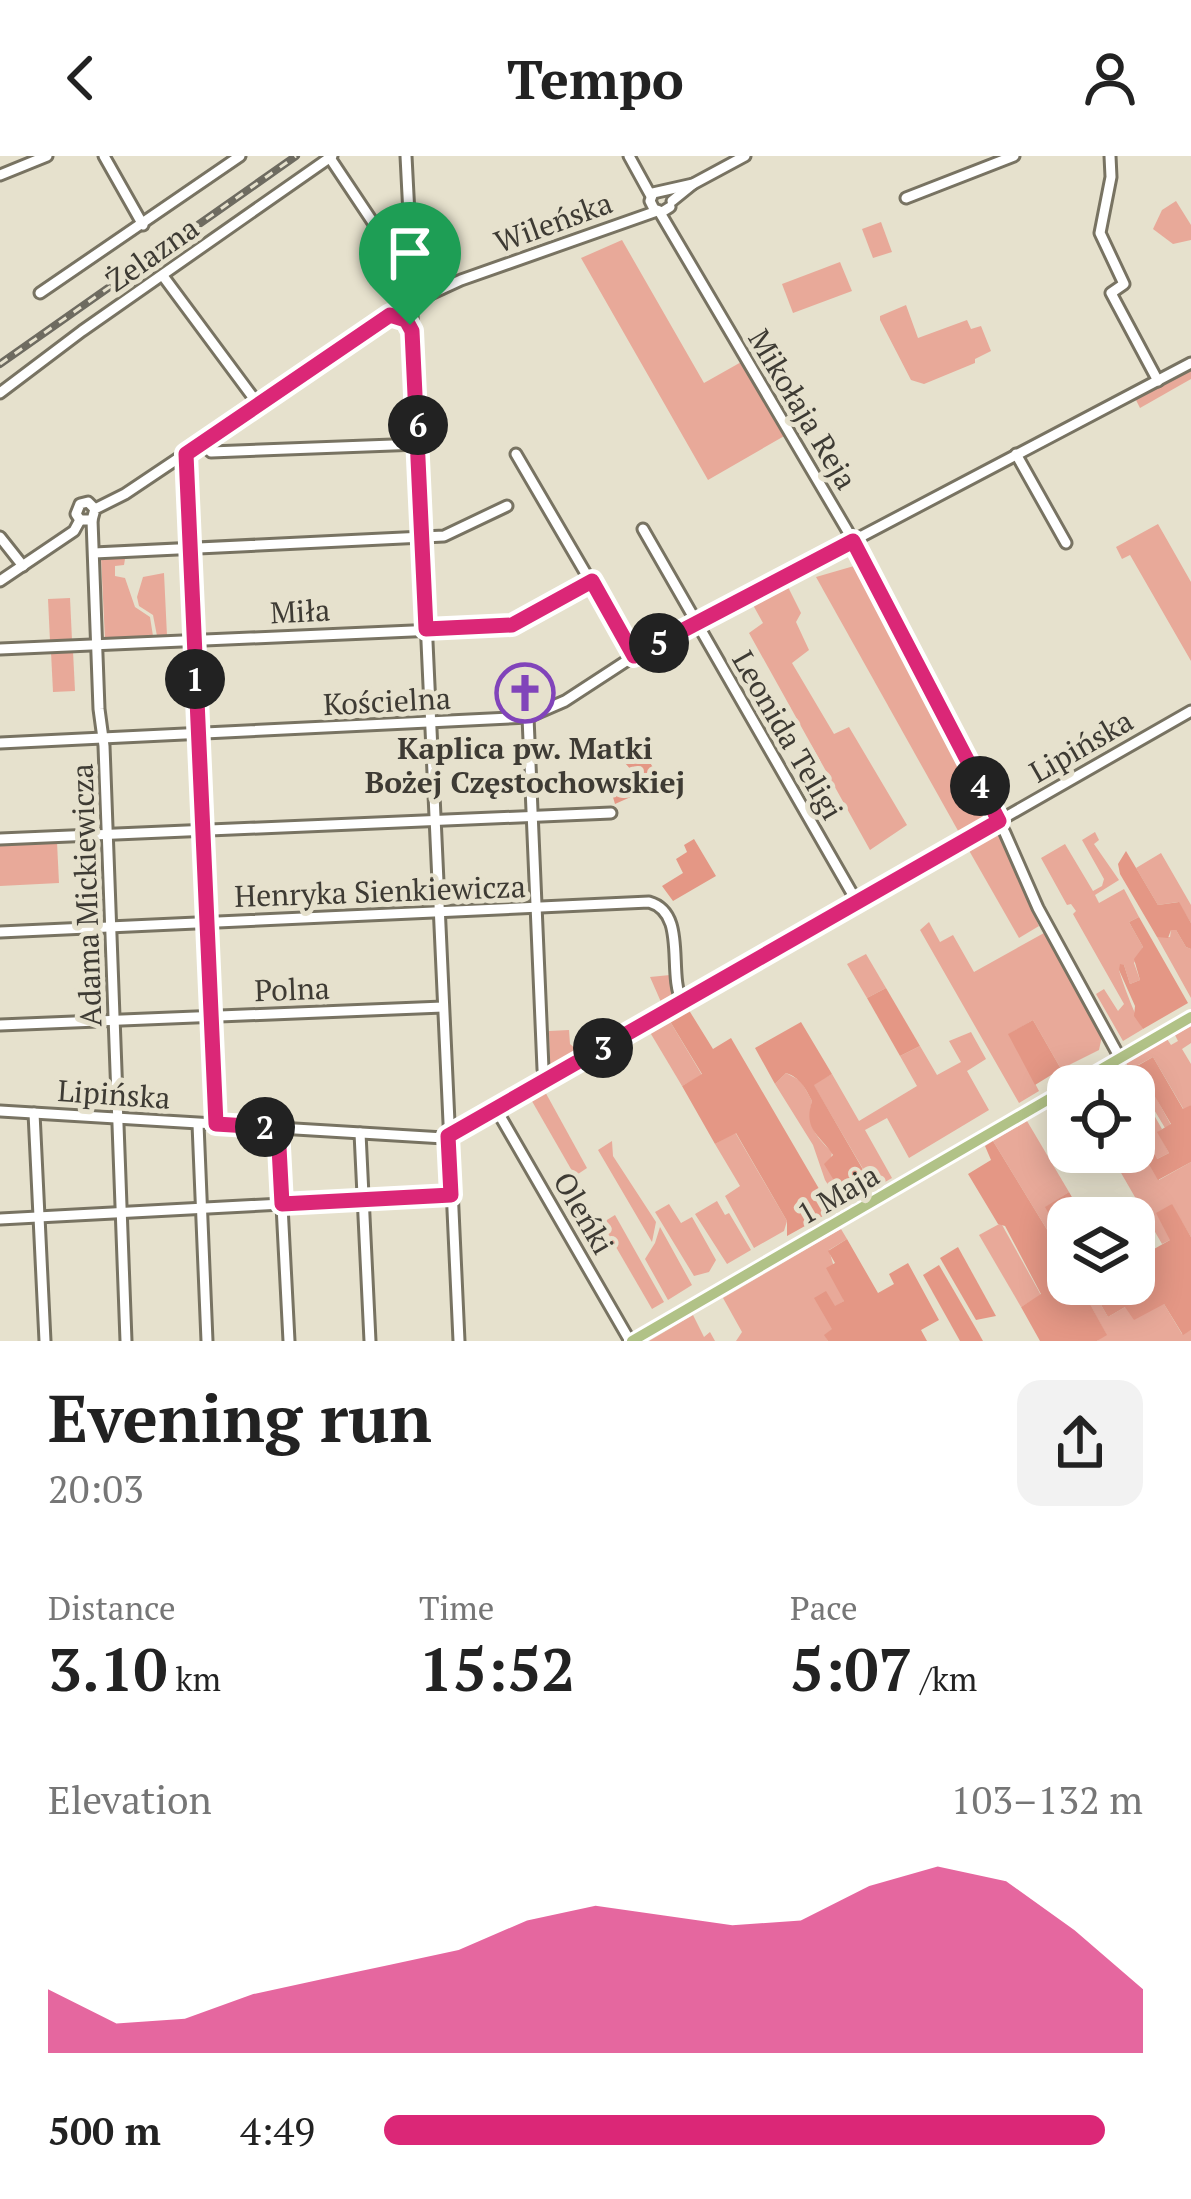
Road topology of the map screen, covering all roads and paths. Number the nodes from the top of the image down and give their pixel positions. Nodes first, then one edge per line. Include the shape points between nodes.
1 (46, 156) edge
2 (104, 156) edge
3 (240, 156) edge
4 (406, 156) edge
5 (629, 156) edge
6 (745, 156) edge
7 (1014, 156) edge
8 (1110, 156) edge
9 (331, 157) edge
10 (0, 176) edge
11 (905, 198) dead end
12 (661, 201) junction
13 (143, 225) junction
14 (411, 269) junction
15 (163, 276) junction
16 (40, 293) dead end
17 (418, 296) junction
18 (408, 310) junction
19 (390, 315) junction
20 (412, 331) junction
21 (1191, 363) edge
22 (1158, 380) junction
23 (0, 393) edge
24 (259, 404) junction
25 (202, 443) junction
26 (418, 444) junction
27 (186, 454) junction
28 (516, 454) dead end
29 (1016, 454) junction
30 (507, 506) dead end
31 (89, 517) junction
32 (643, 529) dead end
33 (0, 537) edge
34 (423, 537) junction
35 (853, 541) junction
36 (1066, 543) dead end
37 (190, 548) junction
38 (94, 553) junction
39 (22, 566) junction
40 (0, 581) edge
41 (592, 581) junction
42 (696, 623) junction
43 (426, 629) junction
44 (194, 640) junction
45 (97, 644) junction
46 (0, 649) edge
47 (634, 656) junction
48 (1191, 711) edge
49 (528, 717) junction
50 (430, 724) junction
51 (197, 735) junction
52 (103, 739) junction
53 (0, 742) edge
54 (611, 813) dead end
55 (533, 814) junction
56 (435, 818) junction
57 (999, 821) junction
58 (202, 830) junction
59 (107, 833) junction
60 (0, 838) edge
61 (856, 902) junction
62 (534, 908) junction
63 (440, 913) junction
64 (205, 922) junction
65 (111, 927) junction
66 (0, 932) edge
67 (682, 1002) junction
68 (443, 1007) junction
69 (210, 1017) junction
70 (1191, 1017) edge
71 (115, 1021) junction
72 (0, 1025) edge
73 (1120, 1058) junction
74 (1108, 1065) edge
75 (547, 1080) junction
76 (1047, 1100) edge
77 (496, 1109) junction
78 (0, 1111) edge
79 (34, 1113) junction
80 (118, 1118) junction
81 (198, 1124) junction
82 (216, 1124) junction
83 (278, 1128) junction
84 (360, 1133) junction
85 (448, 1136) junction
86 (451, 1195) junction
87 (363, 1201) junction
88 (282, 1204) junction
89 (202, 1207) junction
90 (121, 1213) junction
91 (39, 1216) junction
92 (0, 1219) edge
93 (45, 1341) edge
94 (126, 1341) edge
95 (207, 1341) edge
96 (289, 1341) edge
97 (370, 1341) edge
98 (459, 1341) edge
99 (631, 1341) edge

1 - 10 street
2 - 13 street
3 - 13 street
4 - 14 street
5 - 12 street
6 - 12 street
7 - 11 street
8 - 22 street via 1100,233 1124,284 1111,293
9 - 14 street
9 - 15 street, Żelazna
12 - 17 street, Wileńska via 605,232
12 - 35 street, Mikołaja Reja
13 - 16 street
14 - 17 street
15 - 23 street, Żelazna
15 - 24 street
17 - 18 street via 406,297
17 - 18 street via 422,309
18 - 19 street
18 - 20 street
19 - 20 street
19 - 24 street
20 - 26 street
21 - 22 street, Kościelna
22 - 29 street, Kościelna
24 - 25 street
25 - 26 street via 211,452
25 - 27 street
26 - 34 street
27 - 31 street
27 - 37 street
28 - 41 street
29 - 35 street, Kościelna
29 - 36 street
30 - 34 street via 456,533
31 - 38 street, Adama Mickiewicza
31 - 39 street
32 - 42 street, Leonida Teligi
33 - 39 street
34 - 37 street
34 - 43 street
35 - 42 street, Kościelna
35 - 57 street, Mikołaja Reja
37 - 38 street
37 - 44 street
38 - 45 street, Adama Mickiewicza
39 - 40 street
41 - 43 street, Miła via 512,625
41 - 47 street
42 - 47 street, Kościelna
42 - 61 street, Leonida Teligi
43 - 44 street, Miła
43 - 50 street
44 - 45 street, Miła
44 - 51 street
45 - 46 street, Miła
45 - 52 street, Adama Mickiewicza
47 - 49 street, Kościelna
48 - 57 street, Lipińska
49 - 50 street, Kościelna
49 - 55 street
50 - 51 street, Kościelna
50 - 56 street
51 - 52 street, Kościelna
51 - 58 street
52 - 53 street, Kościelna
52 - 59 street, Adama Mickiewicza
54 - 55 street
55 - 56 street
55 - 62 street
56 - 58 street
56 - 63 street
57 - 61 street, Lipińska
57 - 73 street, Mikołaja Reja
58 - 59 street
58 - 64 street
59 - 60 street
59 - 65 street, Adama Mickiewicza
61 - 67 street, Lipińska
62 - 63 street, Henryka Sienkiewicza
62 - 67 street, Henryka Sienkiewicza via 659,904 671,922
62 - 75 street
63 - 64 street, Henryka Sienkiewicza
63 - 68 street
64 - 65 street, Henryka Sienkiewicza
64 - 69 street
65 - 66 street, Henryka Sienkiewicza
65 - 71 street, Adama Mickiewicza
67 - 75 street, Lipińska
68 - 69 street, Polna
68 - 85 street
69 - 71 street, Polna
69 - 82 street
70 - 73 main road, 1 Maja
71 - 72 street, Polna
71 - 80 street, Adama Mickiewicza
73 - 74 main road, 1 Maja
75 - 77 street, Lipińska
76 - 99 main road, 1 Maja
77 - 85 street, Lipińska
77 - 99 street, Oleńki
78 - 79 street, Lipińska
79 - 80 street, Lipińska
79 - 91 street
80 - 81 street, Lipińska
80 - 90 street, Adama Mickiewicza
81 - 82 street, Lipińska
81 - 89 street
82 - 83 street, Lipińska
83 - 84 street, Lipińska
83 - 88 street
84 - 85 street, Lipińska
84 - 87 street
85 - 86 street
86 - 87 street
86 - 98 street
87 - 88 street
87 - 97 street
88 - 89 street
88 - 96 street
89 - 90 street
89 - 95 street
90 - 91 street
90 - 94 street, Adama Mickiewicza
91 - 92 street
91 - 93 street

